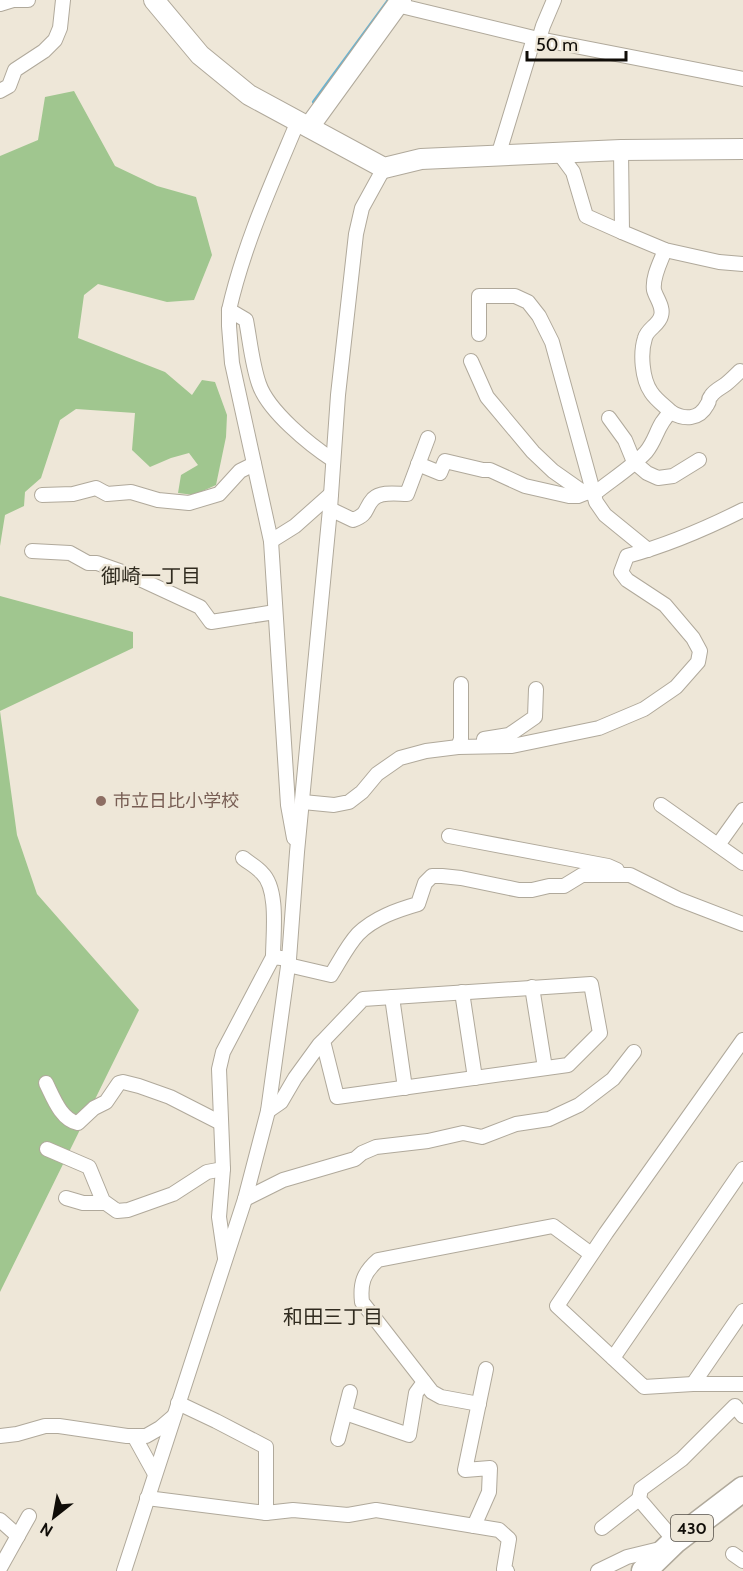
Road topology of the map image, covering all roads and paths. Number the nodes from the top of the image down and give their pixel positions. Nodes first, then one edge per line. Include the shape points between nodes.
1 (28, 0) edge
2 (154, 0) edge
3 (554, 0) edge
4 (61, 1) edge
5 (399, 3) edge
6 (0, 4) edge
7 (537, 38) junction
8 (743, 79) edge
9 (0, 91) edge
10 (304, 124) junction
11 (743, 149) edge
12 (621, 150) junction
13 (559, 153) junction
14 (498, 156) junction
15 (384, 168) junction
16 (622, 232) junction
17 (665, 250) junction
18 (743, 264) edge
19 (230, 310) junction
20 (479, 334) dead end
21 (471, 361) dead end
22 (740, 371) dead end
23 (671, 412) junction
24 (609, 418) dead end
25 (428, 438) dead end
26 (333, 460) junction
27 (699, 460) dead end
28 (634, 462) junction
29 (254, 464) junction
30 (418, 464) junction
31 (591, 493) junction
32 (331, 494) junction
33 (42, 495) dead end
34 (330, 509) junction
35 (743, 510) edge
36 (271, 541) junction
37 (648, 550) junction
38 (32, 551) dead end
39 (275, 612) junction
40 (461, 684) dead end
41 (536, 689) dead end
42 (459, 743) junction
43 (303, 802) junction
44 (661, 806) dead end
45 (743, 810) edge
46 (449, 836) dead end
47 (718, 845) junction
48 (297, 852) junction
49 (243, 858) dead end
50 (743, 863) edge
51 (630, 875) junction
52 (743, 924) edge
53 (273, 957) junction
54 (289, 962) junction
55 (532, 987) junction
56 (462, 992) junction
57 (392, 997) junction
58 (323, 1041) junction
59 (740, 1050) edge
60 (634, 1052) dead end
61 (545, 1068) junction
62 (475, 1078) junction
63 (46, 1083) dead end
64 (405, 1088) junction
65 (268, 1111) junction
66 (221, 1123) junction
67 (47, 1149) dead end
68 (223, 1169) junction
69 (743, 1169) edge
70 (66, 1198) dead end
71 (245, 1199) junction
72 (105, 1203) junction
73 (591, 1254) junction
74 (225, 1260) junction
75 (743, 1311) edge
76 (613, 1358) junction
77 (486, 1369) dead end
78 (424, 1382) junction
79 (693, 1384) junction
80 (743, 1384) edge
81 (350, 1392) dead end
82 (479, 1404) junction
83 (176, 1410) junction
84 (345, 1413) junction
85 (743, 1416) edge
86 (0, 1436) edge
87 (134, 1436) junction
88 (339, 1439) dead end
89 (155, 1474) junction
90 (743, 1489) edge
91 (147, 1498) junction
92 (639, 1499) junction
93 (266, 1513) junction
94 (29, 1516) dead end
95 (0, 1520) edge
96 (474, 1526) junction
97 (602, 1528) dead end
98 (18, 1536) junction
99 (660, 1559) edge
100 (0, 1568) edge
101 (124, 1571) edge
102 (507, 1571) edge
103 (598, 1571) edge

1 - 6 street
2 - 10 street via 200,55 249,95
3 - 7 street
4 - 9 street via 60,28 55,40 15,70 9,86
5 - 7 street
5 - 10 street
7 - 8 street
7 - 14 street
10 - 15 street
10 - 19 street via 250,238
11 - 12 street
12 - 13 street
12 - 16 street
13 - 14 street
13 - 16 street via 573,172 586,216
14 - 15 street via 421,159
15 - 26 street via 362,208 356,234
16 - 17 street
17 - 18 street
17 - 23 street via 654,288 662,316 645,337 642,353 651,393
19 - 26 street via 246,320 259,386 273,409 313,447
19 - 29 street via 232,363
20 - 31 street via 479,296 515,296 528,302 539,316 552,342
21 - 31 street via 487,397 533,452 553,471
22 - 23 street via 710,397 697,415 679,417
23 - 28 street via 664,417 646,452
24 - 28 street via 625,440
25 - 30 street
26 - 32 street
27 - 28 street via 673,476 658,478
28 - 31 street
29 - 33 street via 240,471 219,494 189,503 131,492 107,494 96,488
29 - 36 street
30 - 31 street via 440,473 446,461 569,496
30 - 34 street via 407,494 374,497 362,517 353,520
31 - 37 street via 605,515
32 - 34 street
32 - 36 street
34 - 43 street
35 - 37 street via 705,530
36 - 39 street
37 - 42 street via 627,556 621,572 665,605 700,651 698,662 676,687 644,709 599,728 512,746
38 - 39 street via 70,553 88,563 131,575 200,607 211,622
39 - 48 street via 288,805
40 - 42 street
41 - 42 street via 535,717 508,735
42 - 43 street via 400,758 349,801 334,805
43 - 48 street
44 - 47 street
45 - 47 street
46 - 51 street via 608,866
47 - 50 street
48 - 54 street
49 - 53 street via 264,874 270,885
51 - 52 street
51 - 54 street via 582,874 564,886 532,890 432,876 425,883 418,904 394,911 357,935 332,975
53 - 54 street
53 - 66 street via 223,1052 219,1069
54 - 65 street
55 - 56 street
55 - 61 street
55 - 61 street via 591,984 600,1033 567,1065
56 - 57 street
56 - 62 street
57 - 58 street via 363,999
57 - 64 street
58 - 64 street via 337,1097
58 - 65 street via 281,1102
59 - 73 street
60 - 71 street via 614,1079 579,1105 549,1119 516,1124 482,1137 463,1133 428,1142 376,1147 355,1158 283,1180
61 - 62 street
62 - 64 street
63 - 66 street via 60,1110 74,1123 106,1102 123,1082 170,1097
65 - 71 street
66 - 68 street
67 - 72 street via 89,1167
68 - 72 street via 207,1172 173,1194 128,1210 117,1210
68 - 74 street via 219,1217
69 - 76 street
70 - 72 street
71 - 74 street
73 - 76 street via 557,1306
73 - 78 street via 552,1226 378,1260 363,1279 362,1302
74 - 83 street
75 - 79 street
76 - 79 street via 644,1387
77 - 82 street
78 - 82 street via 441,1397
78 - 84 street via 416,1393 409,1435
79 - 80 street
81 - 84 street
82 - 96 street via 465,1470 490,1468 489,1491
83 - 87 street via 160,1428 146,1436
83 - 89 street
83 - 93 street via 216,1420 266,1447
84 - 88 street
85 - 92 street via 735,1406 682,1459 641,1489
86 - 87 street via 59,1426
87 - 89 street
89 - 91 street
90 - 99 highway, 430
91 - 93 street
91 - 101 street
92 - 97 street
92 - 99 street
93 - 96 street via 293,1510 348,1515 376,1510
94 - 98 street
95 - 98 street
96 - 102 street via 499,1530 509,1539 504,1569
98 - 100 street
99 - 103 street via 627,1557

